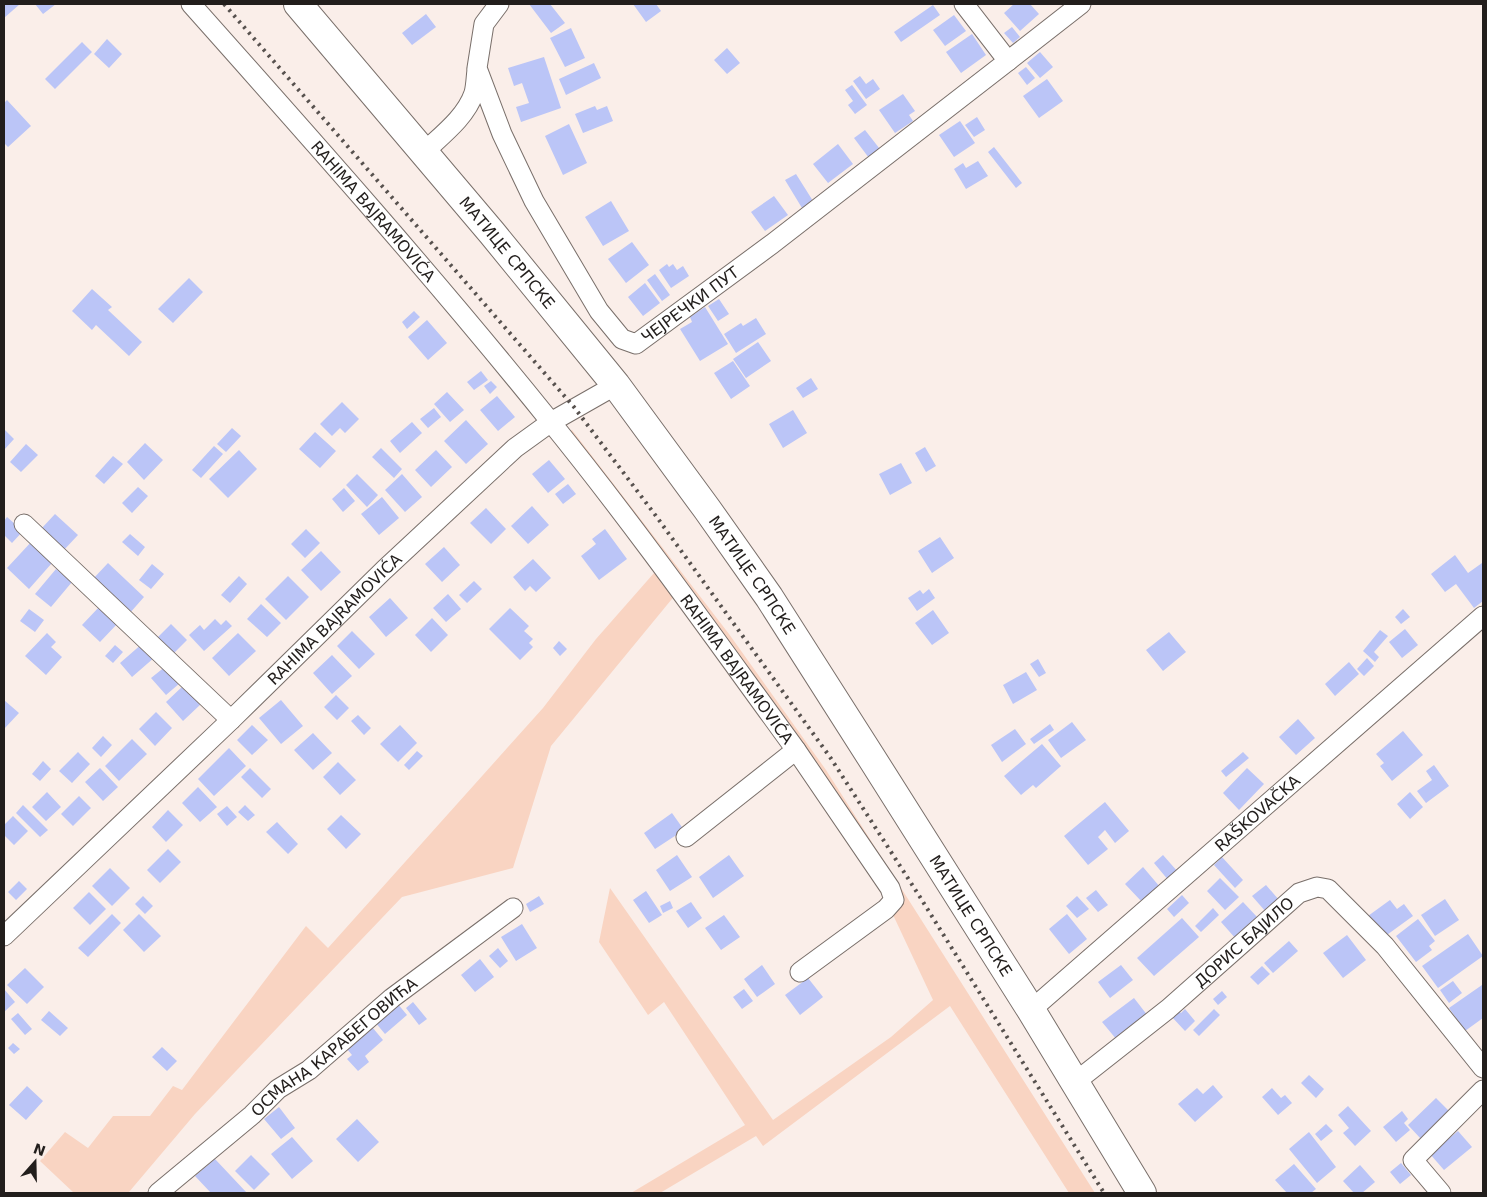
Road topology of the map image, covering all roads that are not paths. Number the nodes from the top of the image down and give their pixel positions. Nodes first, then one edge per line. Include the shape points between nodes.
1 (191, 4) edge
2 (298, 4) edge
3 (499, 4) edge
4 (964, 4) edge
5 (1081, 4) edge
6 (1008, 61) junction
7 (477, 68) junction
8 (424, 152) junction
9 (616, 385) junction
10 (551, 422) junction
11 (24, 524) dead end
12 (1483, 616) edge
13 (231, 720) junction
14 (796, 750) junction
15 (686, 837) dead end
16 (513, 908) dead end
17 (4, 936) edge
18 (800, 972) dead end
19 (1031, 1010) junction
20 (1483, 1068) edge
21 (1074, 1083) junction
22 (1483, 1090) edge
23 (158, 1193) edge
24 (1142, 1193) edge
25 (1441, 1193) edge

1 - 10 street, RAHIMA BAJRAMOVIĆA via 416,259
2 - 8 main road, МАТИЦЕ СРПСКЕ
3 - 7 street, ЧЕЈРЕЧКИ ПУТ via 484,24
4 - 6 street
5 - 6 street, ЧЕЈРЕЧКИ ПУТ
6 - 7 street, ЧЕЈРЕЧКИ ПУТ via 780,238 636,344 622,339 599,311 534,201 502,134
7 - 8 street via 474,92 468,105 450,129
8 - 9 main road, МАТИЦЕ СРПСКЕ
9 - 10 street, RAHIMA BAJRAMOVIĆA
9 - 19 main road, МАТИЦЕ СРПСКЕ via 769,597
10 - 13 street, RAHIMA BAJRAMOVIĆA via 515,448 438,519 285,664
10 - 14 street, RAHIMA BAJRAMOVIĆA
11 - 13 street
12 - 19 street, RAŠKOVAČKA
13 - 17 street, RAHIMA BAJRAMOVIĆA
14 - 15 street, RAHIMA BAJRAMOVIĆA
14 - 18 street, RAHIMA BAJRAMOVIĆA via 890,888 894,900
16 - 23 street, ОСМАНА КАРАБЕГОВИЋА via 392,998 309,1070 278,1089 252,1116
19 - 21 main road, МАТИЦЕ СРПСКЕ
20 - 21 street, ДОРИС БАЈИЛО via 1385,946 1328,890 1317,887 1299,893 1168,1009
21 - 24 main road, МАТИЦЕ СРПСКЕ
22 - 25 street via 1414,1160

